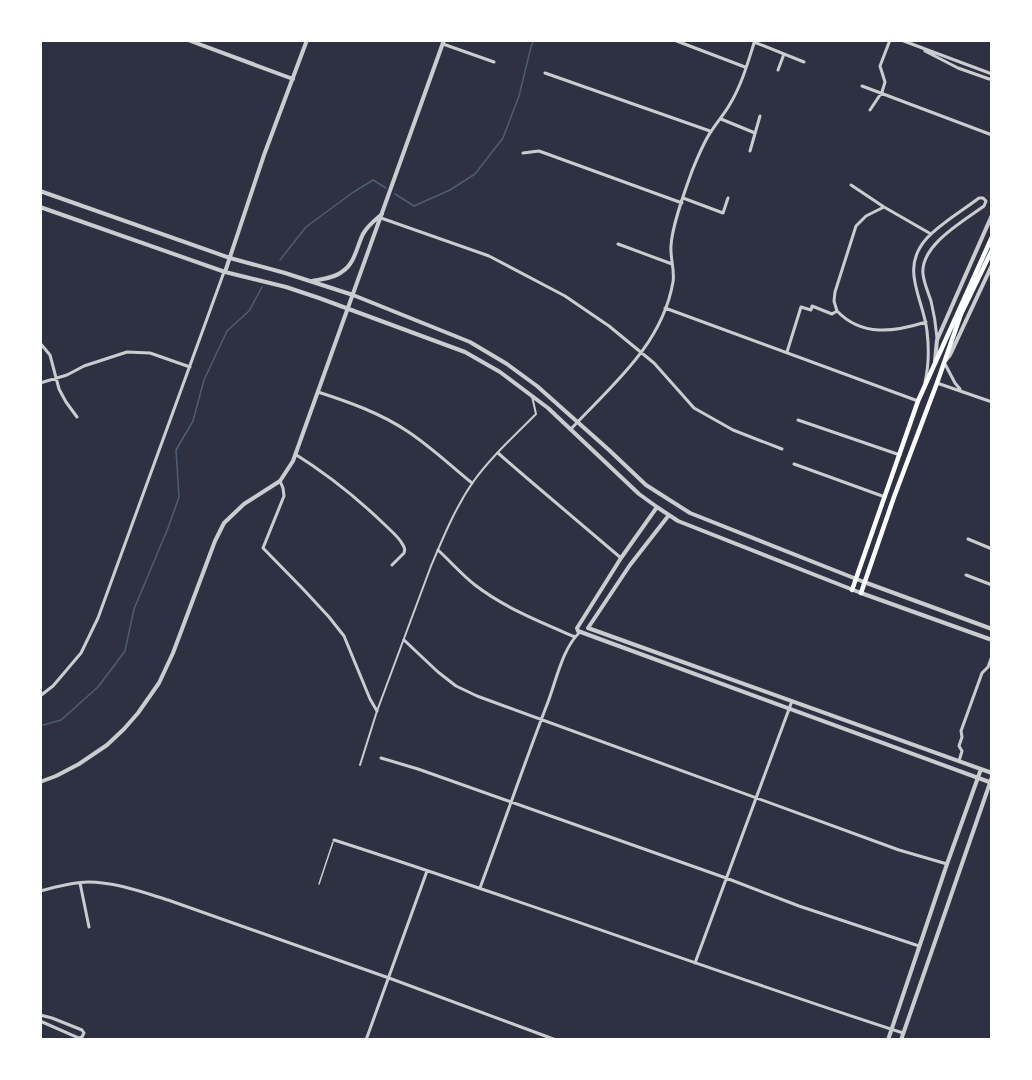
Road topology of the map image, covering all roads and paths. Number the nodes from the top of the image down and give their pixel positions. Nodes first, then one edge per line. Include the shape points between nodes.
1 (188, 40) edge
2 (307, 40) edge
3 (674, 40) edge
4 (890, 40) edge
5 (901, 40) edge
6 (754, 41) edge
7 (444, 42) edge
8 (916, 46) junction
9 (784, 54) junction
10 (494, 62) dead end
11 (804, 62) dead end
12 (746, 68) junction
13 (778, 70) dead end
14 (545, 73) dead end
15 (992, 74) edge
16 (293, 79) junction
17 (992, 80) edge
18 (862, 86) dead end
19 (882, 93) junction
20 (870, 110) dead end
21 (760, 116) dead end
22 (721, 119) junction
23 (710, 132) junction
24 (755, 133) junction
25 (992, 135) edge
26 (750, 151) dead end
27 (523, 153) dead end
28 (851, 185) dead end
29 (40, 191) edge
30 (728, 198) dead end
31 (682, 201) junction
32 (40, 207) edge
33 (884, 207) junction
34 (992, 215) edge
35 (382, 216) junction
36 (931, 234) junction
37 (992, 237) edge
38 (618, 244) dead end
39 (992, 250) edge
40 (230, 258) junction
41 (672, 264) junction
42 (992, 264) edge
43 (225, 272) junction
44 (311, 281) junction
45 (353, 295) junction
46 (665, 308) junction
47 (348, 309) junction
48 (837, 311) junction
49 (926, 322) junction
50 (938, 340) junction
51 (40, 343) edge
52 (642, 353) junction
53 (787, 353) junction
54 (935, 362) junction
55 (944, 363) junction
56 (190, 367) junction
57 (56, 378) junction
58 (40, 383) edge
59 (937, 383) junction
60 (924, 387) junction
61 (317, 391) junction
62 (961, 391) junction
63 (921, 394) junction
64 (531, 395) junction
65 (931, 397) junction
66 (918, 401) junction
67 (992, 402) edge
68 (77, 417) dead end
69 (798, 420) dead end
70 (578, 422) junction
71 (571, 429) junction
72 (782, 449) dead end
73 (498, 453) junction
74 (295, 454) junction
75 (900, 455) junction
76 (794, 464) dead end
77 (280, 481) junction
78 (472, 483) junction
79 (886, 495) junction
80 (895, 496) junction
81 (657, 507) junction
82 (690, 513) junction
83 (669, 515) junction
84 (685, 524) junction
85 (968, 539) dead end
86 (992, 549) edge
87 (438, 550) junction
88 (621, 558) junction
89 (392, 565) dead end
90 (966, 575) dead end
91 (856, 579) junction
92 (864, 582) junction
93 (992, 585) edge
94 (852, 590) junction
95 (861, 593) junction
96 (579, 625) junction
97 (588, 628) junction
98 (992, 629) edge
99 (580, 632) junction
100 (575, 637) junction
101 (404, 640) junction
102 (992, 640) edge
103 (992, 656) edge
104 (40, 696) edge
105 (792, 701) junction
106 (790, 709) junction
107 (377, 711) junction
108 (541, 719) junction
109 (871, 730) junction
110 (868, 738) junction
111 (381, 758) dead end
112 (959, 761) junction
113 (360, 765) dead end
114 (981, 769) junction
115 (977, 778) junction
116 (991, 779) edge
117 (40, 782) edge
118 (757, 797) junction
119 (512, 803) junction
120 (334, 840) joint
121 (947, 864) junction
122 (428, 871) junction
123 (726, 878) junction
124 (80, 883) junction
125 (319, 884) dead end
126 (480, 888) junction
127 (40, 891) edge
128 (89, 927) dead end
129 (919, 946) junction
130 (695, 963) junction
131 (389, 978) junction
132 (40, 1015) edge
133 (40, 1021) edge
134 (891, 1029) junction
135 (903, 1033) junction
136 (182, 1040) edge
137 (189, 1040) edge
138 (366, 1040) edge
139 (556, 1040) edge
140 (888, 1040) edge
141 (901, 1040) edge

1 - 16 street
2 - 16 street
3 - 12 street
4 - 19 street via 880,66 885,81
5 - 8 street
6 - 9 street
6 - 12 street
7 - 10 street
7 - 35 street
8 - 15 street
8 - 17 street
9 - 11 street
9 - 13 street
12 - 22 street
14 - 23 street
16 - 40 street
18 - 19 street
19 - 20 street
19 - 25 street
21 - 24 street
22 - 23 street
22 - 24 street
23 - 31 street
24 - 26 street
27 - 31 street via 539,151
28 - 33 street
29 - 40 street
30 - 31 street via 723,213
31 - 41 street via 671,244
32 - 43 street
33 - 36 street
33 - 48 street via 856,226 835,292
34 - 50 street
35 - 44 street via 363,234 344,271
35 - 45 street
35 - 52 street via 513,268 585,309
36 - 49 street via 918,252 913,268
36 - 50 street via 978,198 986,201 938,241 924,263
37 - 54 main road
38 - 41 street
39 - 55 main road via 961,314
40 - 43 street
40 - 44 street
41 - 46 street via 674,273
42 - 55 street
43 - 47 street via 286,287
43 - 56 street
44 - 45 street
45 - 47 street
45 - 70 street via 471,342 537,386
46 - 52 street
46 - 53 street
47 - 61 street
47 - 64 street via 465,352
48 - 49 street via 856,325 882,332
48 - 53 street via 832,314 812,306 811,310 801,307
49 - 60 street via 929,366
50 - 54 street
51 - 57 street via 50,355
52 - 70 street
52 - 72 street via 694,408
53 - 66 street
54 - 60 main road
55 - 59 main road
55 - 62 street
56 - 57 street via 150,353 128,352
56 - 104 street via 98,618 81,653
57 - 58 street
57 - 68 street
59 - 62 street
59 - 65 main road
60 - 63 main road
61 - 74 street
61 - 78 street via 397,424
62 - 67 street
63 - 65 main road
63 - 66 main road
64 - 71 street
64 - 73 street via 536,414
65 - 80 main road
66 - 75 main road
69 - 75 street
70 - 71 street
70 - 82 street via 646,485
71 - 81 street
73 - 78 street
73 - 88 street
74 - 77 street
74 - 89 street via 338,485 400,541 405,547 404,554
75 - 79 main road
76 - 79 street
77 - 107 street via 284,496 263,548 344,636
77 - 117 street via 244,504 224,523 173,653 159,683 138,713 107,745 79,764
78 - 87 street
79 - 80 main road
79 - 91 main road
80 - 92 main road
81 - 83 street
81 - 88 street
82 - 84 street
82 - 91 street
83 - 84 street
83 - 97 street
84 - 94 street
85 - 86 street
87 - 100 street via 474,584 506,606
87 - 101 street
88 - 96 street
90 - 93 street
91 - 92 street
91 - 94 main road
92 - 95 main road
92 - 98 street
94 - 95 street
95 - 102 street
96 - 97 street
96 - 99 street
97 - 99 street
97 - 105 street
99 - 100 street
99 - 106 street
100 - 108 street
101 - 107 street
101 - 108 street via 456,686
103 - 112 street via 960,732
105 - 106 street
105 - 109 street
106 - 110 street
106 - 118 street
107 - 113 street
108 - 118 street
108 - 119 street
109 - 110 street
109 - 112 street
110 - 115 street
111 - 119 street
112 - 114 street
114 - 115 street
114 - 116 street
115 - 116 street
115 - 121 street
116 - 135 street
118 - 121 street
118 - 123 street
119 - 123 street
119 - 126 street
120 - 122 street
120 - 125 lane
121 - 129 street
122 - 126 street
122 - 131 street
123 - 129 street
123 - 130 street
124 - 127 street
124 - 128 street
124 - 131 street via 113,884 148,893
126 - 130 street
129 - 134 street
130 - 134 street
131 - 138 street
131 - 139 street
132 - 133 street via 84,1033 78,1038
134 - 135 street
134 - 140 street
135 - 141 street
136 - 137 street

